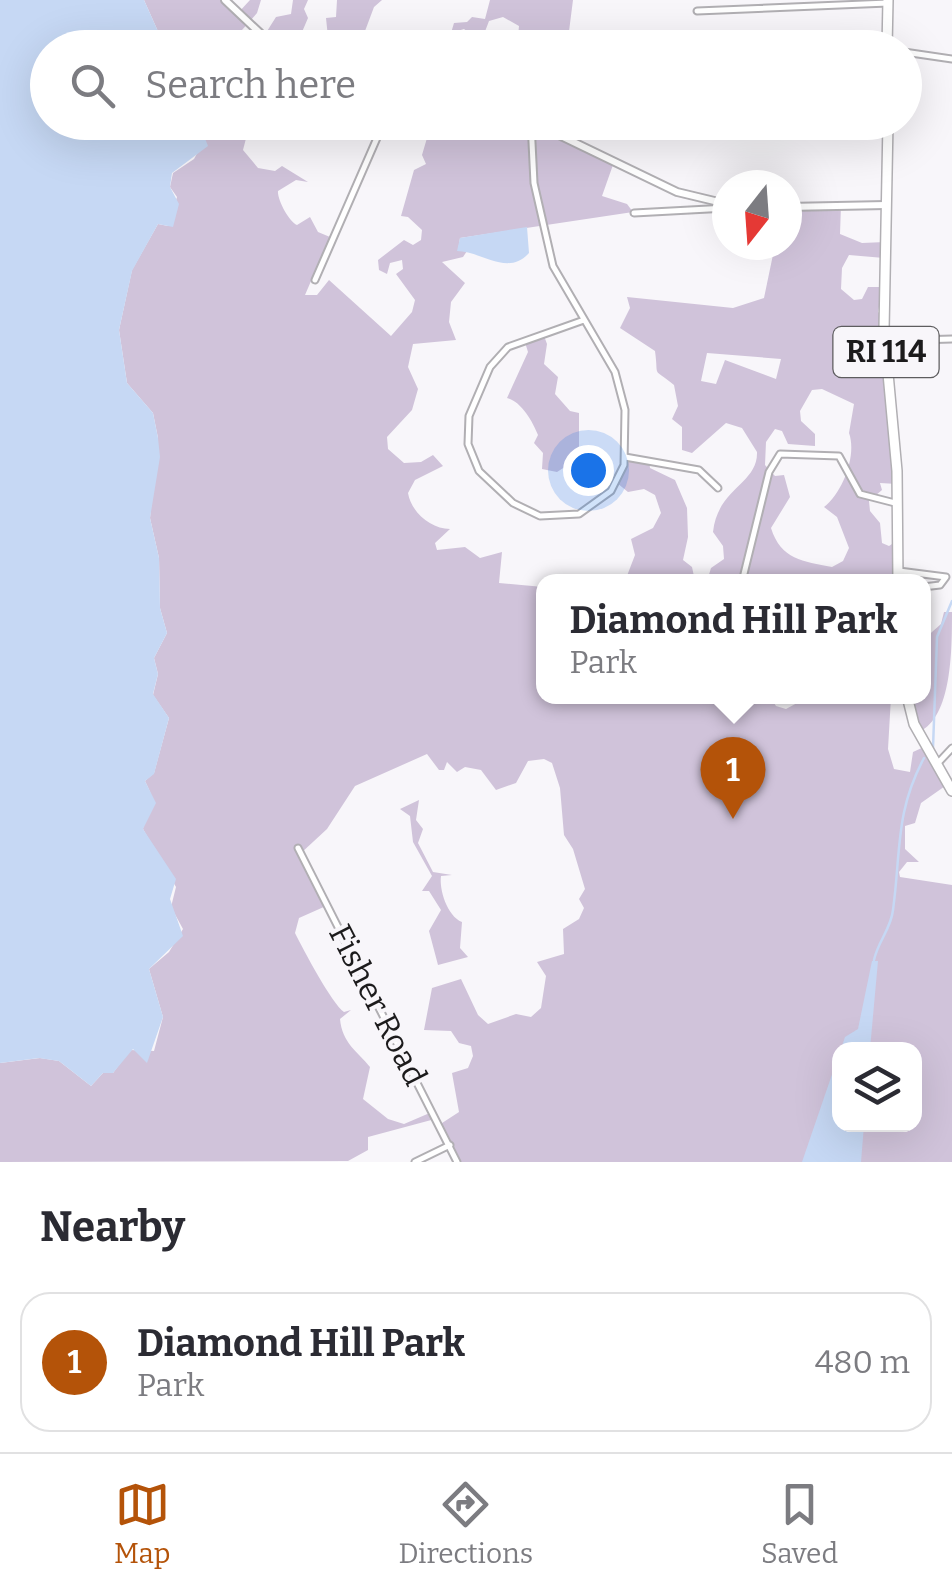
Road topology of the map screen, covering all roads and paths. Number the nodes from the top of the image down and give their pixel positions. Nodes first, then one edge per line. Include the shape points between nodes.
1 (225, 0) edge
2 (888, 2) edge
3 (697, 11) dead end
4 (257, 30) edge
5 (888, 30) edge
6 (922, 55) edge
7 (952, 59) edge
8 (376, 140) edge
9 (533, 140) edge
10 (569, 140) edge
11 (888, 140) edge
12 (712, 202) edge
13 (886, 205) junction
14 (712, 207) edge
15 (802, 207) edge
16 (634, 213) dead end
17 (314, 280) dead end
18 (584, 320) junction
19 (952, 339) edge
20 (885, 341) junction
21 (625, 457) junction
22 (718, 488) dead end
23 (897, 503) junction
24 (744, 574) edge
25 (898, 574) edge
26 (931, 577) edge
27 (931, 587) edge
28 (910, 704) edge
29 (952, 748) edge
30 (931, 758) junction
31 (952, 791) edge
32 (298, 848) dead end
33 (450, 1145) junction
34 (415, 1162) edge
35 (456, 1162) edge

1 - 4 street
2 - 3 street
2 - 5 main road
6 - 7 street
8 - 17 street
9 - 18 street via 534,183 551,257
10 - 12 street via 676,192
11 - 13 main road, RI 114
13 - 15 street
13 - 20 main road, RI 114
14 - 16 street
18 - 21 street via 621,387
18 - 21 street via 520,340 498,357 469,416 470,454 513,503 560,518 604,499
19 - 20 street
20 - 23 main road, RI 114
21 - 22 street via 699,470
23 - 24 street via 860,494 839,456 780,454 768,472
23 - 25 main road, RI 114
26 - 27 street via 946,577
28 - 30 main road
29 - 30 street
30 - 31 main road
32 - 33 street, Fisher Road
33 - 34 street
33 - 35 street, Fisher Road

